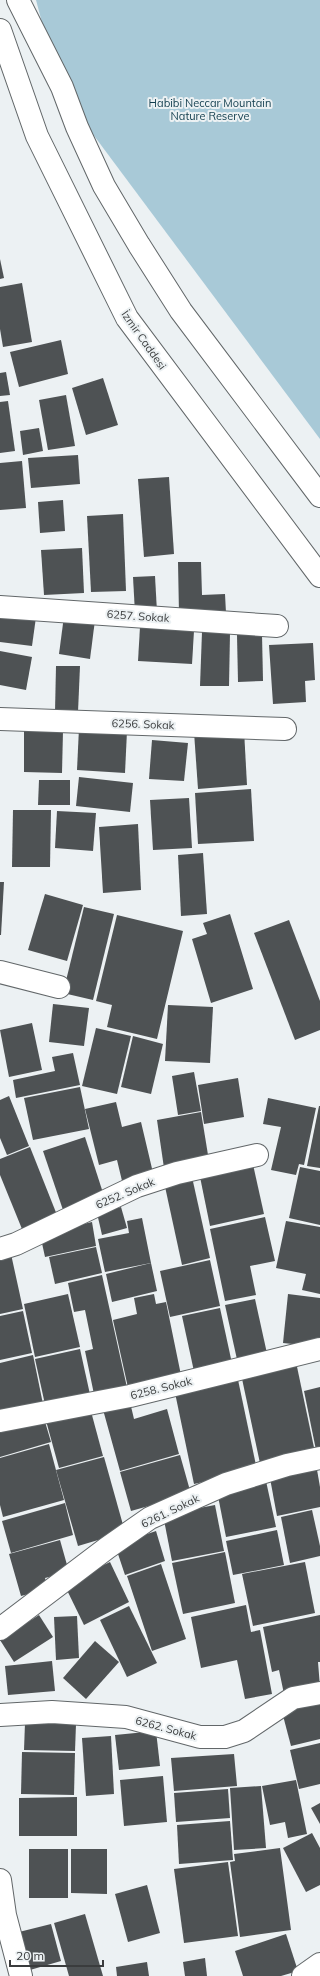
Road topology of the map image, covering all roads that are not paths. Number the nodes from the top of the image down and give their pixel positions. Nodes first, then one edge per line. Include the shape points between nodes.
1 (18, 0) edge
2 (0, 30) edge
3 (320, 496) edge
4 (320, 576) edge
5 (0, 607) edge
6 (277, 626) dead end
7 (0, 719) edge
8 (285, 729) dead end
9 (0, 972) edge
10 (59, 987) dead end
11 (257, 1155) dead end
12 (0, 1249) edge
13 (320, 1349) edge
14 (0, 1421) edge
15 (320, 1458) edge
16 (0, 1629) edge
17 (320, 1693) edge
18 (0, 1714) edge
19 (0, 1880) edge
20 (320, 1964) edge
21 (21, 1976) edge
22 (303, 1976) edge

1 - 3 street via 62,87 76,128 104,186 139,244 181,311
2 - 4 street, İzmir Caddesi via 37,136 127,318
5 - 6 street, 6257. Sokak
7 - 8 street, 6256. Sokak
9 - 10 street
11 - 12 street, 6252. Sokak via 177,1173 137,1186 16,1244
13 - 14 street, 6258. Sokak via 130,1396
15 - 16 street, 6261. Sokak via 287,1465 226,1484 150,1518
17 - 18 street, 6262. Sokak via 293,1698 244,1731 225,1737 200,1737 126,1717 52,1712
19 - 21 street via 6,1922
20 - 22 street

